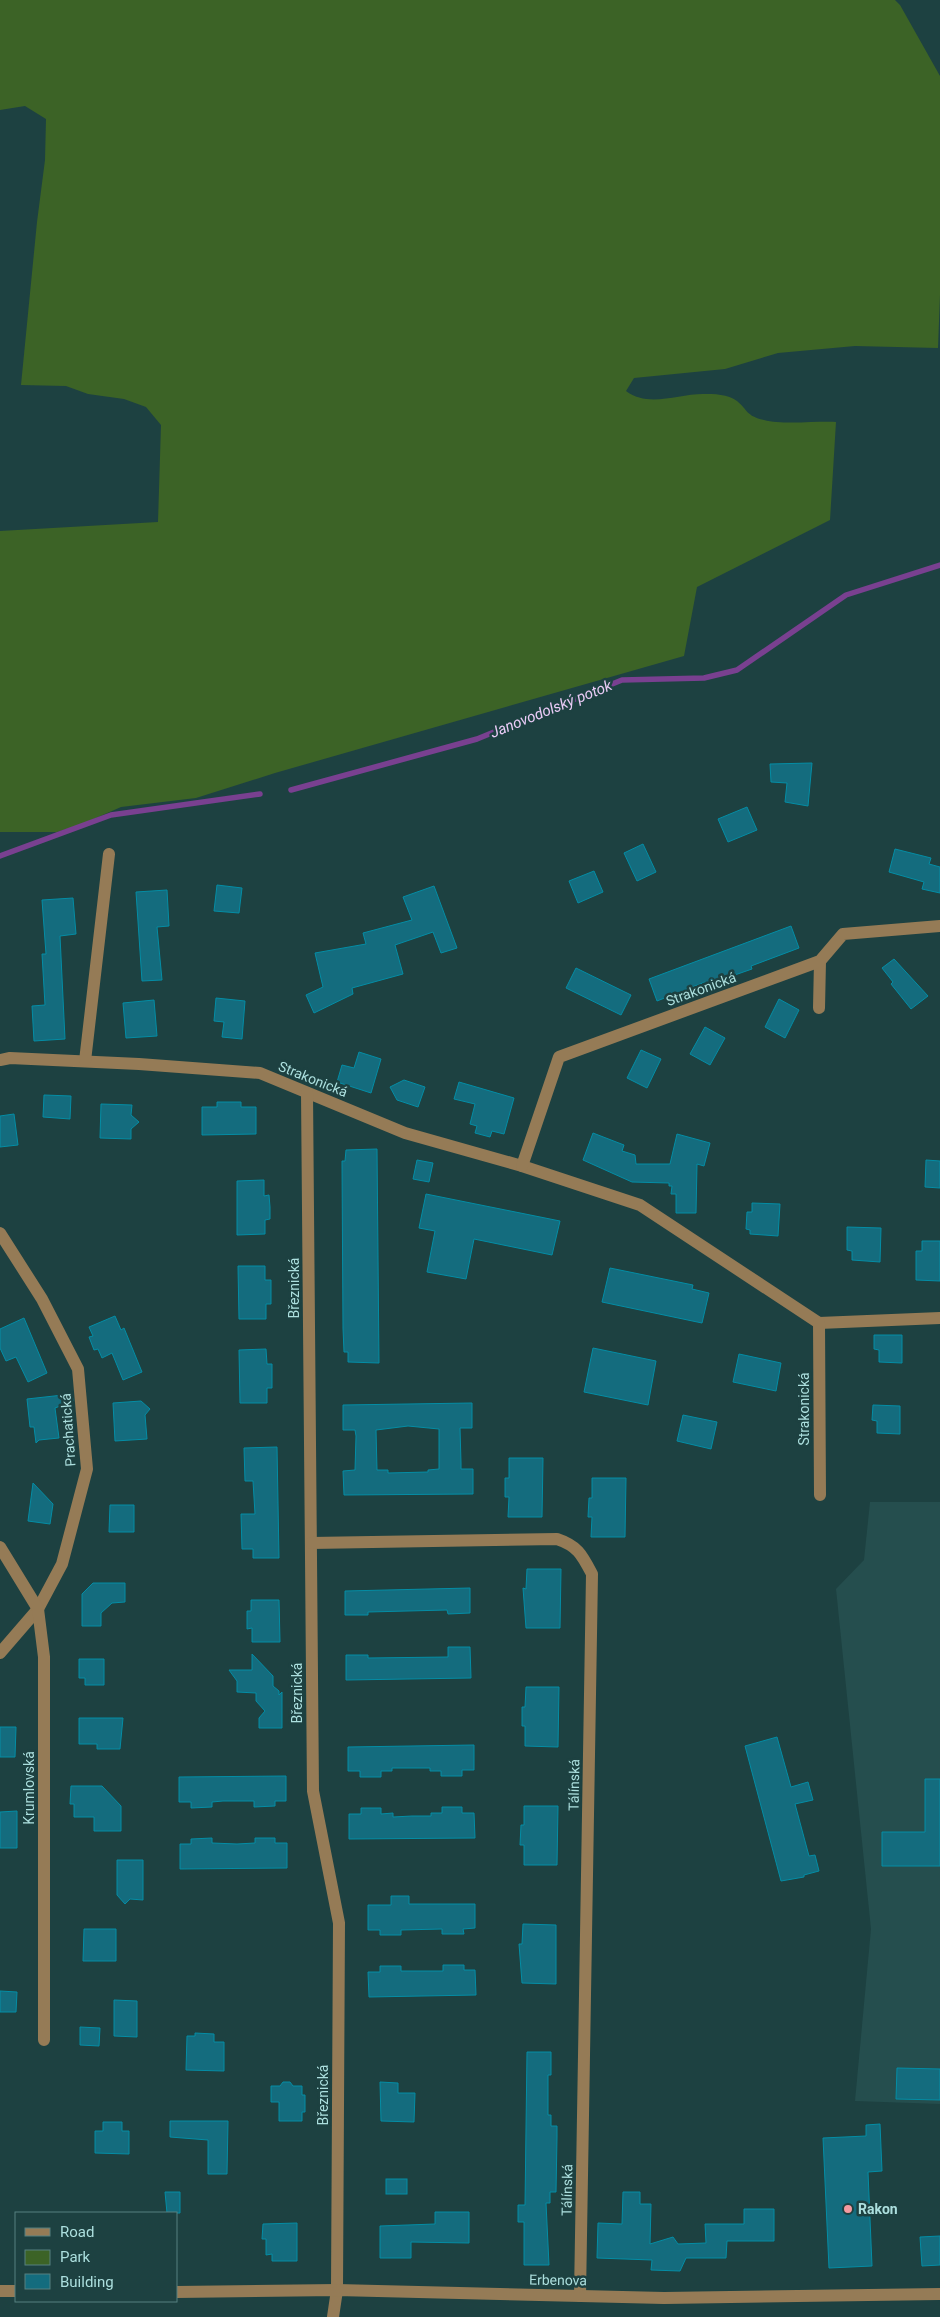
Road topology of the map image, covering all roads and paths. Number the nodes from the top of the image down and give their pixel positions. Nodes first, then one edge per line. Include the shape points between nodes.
1 (109, 854) dead end
2 (940, 926) edge
3 (820, 961) junction
4 (819, 1008) dead end
5 (0, 1060) edge
6 (85, 1061) junction
7 (307, 1093) junction
8 (522, 1166) junction
9 (0, 1233) edge
10 (940, 1318) edge
11 (819, 1323) junction
12 (820, 1495) dead end
13 (311, 1543) junction
14 (0, 1547) edge
15 (38, 1609) junction
16 (0, 1653) edge
17 (44, 2040) dead end
18 (337, 2290) junction
19 (0, 2291) edge
20 (15, 2291) edge
21 (178, 2292) edge
22 (940, 2294) edge
23 (580, 2296) junction
24 (332, 2317) edge

1 - 6 street
2 - 3 street, Strakonická via 843,934
3 - 4 street
3 - 8 street, Strakonická via 559,1057
5 - 6 street, Strakonická
6 - 7 street, Strakonická via 260,1074
7 - 8 street, Strakonická via 405,1133
7 - 13 street, Březnická
8 - 11 street, Strakonická via 640,1205
9 - 15 street, Prachatická via 42,1299 78,1368 83,1417 87,1469 62,1564
10 - 11 street
11 - 12 street, Strakonická
13 - 18 street, Březnická via 313,1791 338,1923
13 - 23 street, Tálínská via 557,1540 572,1544 592,1574
14 - 15 street, Krumlovská
15 - 16 street, Prachatická
15 - 17 street, Krumlovská via 44,1658
18 - 21 street, Erbenova
18 - 23 street, Erbenova
18 - 24 street, Březnická
19 - 20 street
22 - 23 street, Erbenova

